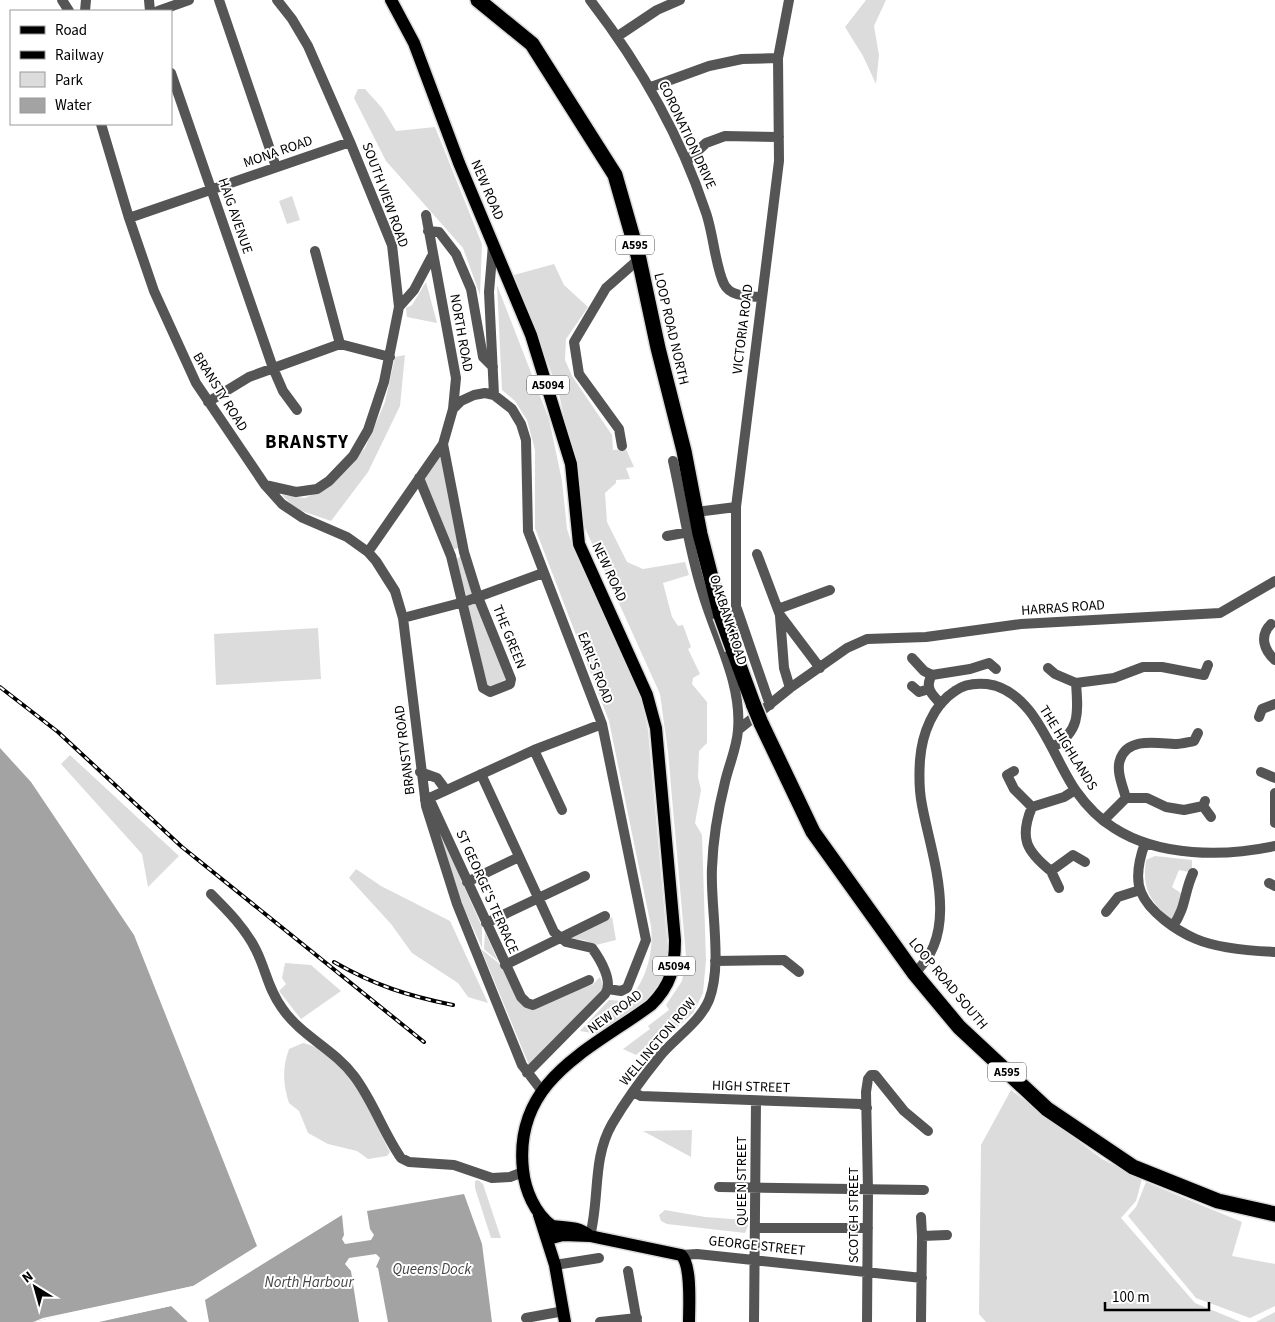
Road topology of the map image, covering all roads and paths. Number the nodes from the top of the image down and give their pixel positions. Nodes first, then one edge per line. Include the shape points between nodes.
1 (190, 0) edge
2 (219, 0) edge
3 (277, 0) edge
4 (391, 0) edge
5 (478, 0) edge
6 (590, 0) edge
7 (680, 0) edge
8 (789, 0) edge
9 (161, 10) edge
10 (618, 36) junction
11 (778, 58) junction
12 (172, 76) edge
13 (651, 87) junction
14 (101, 125) edge
15 (779, 137) junction
16 (350, 142) junction
17 (687, 161) junction
18 (276, 167) junction
19 (210, 190) junction
20 (426, 215) dead end
21 (129, 218) junction
22 (428, 231) junction
23 (493, 244) junction
24 (315, 251) dead end
25 (432, 256) junction
26 (639, 259) junction
27 (761, 297) junction
28 (399, 307) junction
29 (340, 344) junction
30 (390, 357) junction
31 (493, 367) junction
32 (273, 368) junction
33 (494, 395) junction
34 (208, 402) junction
35 (453, 409) junction
36 (297, 410) dead end
37 (443, 444) junction
38 (622, 446) dead end
39 (673, 461) dead end
40 (420, 478) junction
41 (265, 485) junction
42 (736, 507) junction
43 (696, 512) junction
44 (695, 533) junction
45 (667, 536) dead end
46 (368, 552) junction
47 (757, 554) dead end
48 (543, 573) junction
49 (1275, 581) edge
50 (830, 590) dead end
51 (478, 597) junction
52 (464, 602) junction
53 (736, 607) junction
54 (779, 612) junction
55 (403, 618) junction
56 (1271, 624) dead end
57 (730, 655) junction
58 (912, 658) dead end
59 (1275, 660) edge
60 (992, 663) dead end
61 (820, 668) junction
62 (1052, 672) dead end
63 (1206, 674) dead end
64 (932, 675) junction
65 (1076, 683) junction
66 (790, 688) junction
67 (941, 704) junction
68 (1275, 704) edge
69 (770, 705) junction
70 (1259, 709) dead end
71 (602, 724) junction
72 (738, 730) junction
73 (1196, 742) dead end
74 (1052, 747) junction
75 (534, 750) junction
76 (1259, 771) dead end
77 (420, 772) junction
78 (1007, 773) dead end
79 (481, 774) junction
80 (1275, 778) edge
81 (446, 790) junction
82 (1075, 790) junction
83 (1275, 793) edge
84 (1126, 798) junction
85 (427, 799) junction
86 (1032, 807) junction
87 (562, 810) dead end
88 (1211, 817) dead end
89 (1104, 820) junction
90 (1275, 823) edge
91 (1145, 843) junction
92 (1275, 846) edge
93 (519, 857) junction
94 (1085, 862) dead end
95 (712, 869) joint
96 (1051, 871) junction
97 (1193, 873) dead end
98 (585, 876) dead end
99 (467, 882) junction
100 (1059, 888) dead end
101 (1140, 890) junction
102 (211, 894) dead end
103 (539, 899) junction
104 (1112, 908) dead end
105 (605, 916) dead end
106 (486, 923) junction
107 (1173, 926) junction
108 (560, 938) junction
109 (1275, 952) edge
110 (714, 961) junction
111 (505, 965) junction
112 (799, 972) dead end
113 (914, 973) junction
114 (589, 980) dead end
115 (608, 989) junction
116 (528, 1073) junction
117 (542, 1091) junction
118 (633, 1092) junction
119 (756, 1101) junction
120 (867, 1108) junction
121 (928, 1131) dead end
122 (523, 1172) junction
123 (719, 1187) dead end
124 (919, 1187) dead end
125 (756, 1188) junction
126 (868, 1190) junction
127 (538, 1212) junction
128 (1275, 1214) edge
129 (921, 1217) dead end
130 (552, 1226) junction
131 (756, 1228) junction
132 (868, 1228) junction
133 (948, 1235) dead end
134 (590, 1236) junction
135 (922, 1236) junction
136 (548, 1239) junction
137 (680, 1255) junction
138 (599, 1258) dead end
139 (754, 1261) junction
140 (555, 1264) junction
141 (628, 1271) dead end
142 (867, 1272) junction
143 (922, 1278) junction
144 (564, 1316) edge
145 (526, 1318) dead end
146 (637, 1320) edge
147 (600, 1322) edge
148 (689, 1322) edge
149 (754, 1322) edge
150 (867, 1322) edge
151 (921, 1322) edge

1 - 9 street
2 - 18 street
3 - 16 street, SOUTH VIEW ROAD via 308,46
4 - 23 main road, NEW ROAD / A5094 via 414,43
5 - 26 highway, LOOP ROAD NORTH / A595 via 532,44 615,176
6 - 10 street, CORONATION DRIVE
7 - 10 street via 657,10
8 - 11 street, VICTORIA ROAD
10 - 13 street, CORONATION DRIVE
11 - 13 street via 742,59 708,66
11 - 15 street, VICTORIA ROAD
12 - 19 street, HAIG AVENUE
13 - 17 street, CORONATION DRIVE
14 - 21 street, BRANSTY ROAD
15 - 17 street via 725,136 706,143
15 - 27 street, VICTORIA ROAD via 779,161
16 - 18 street, MONA ROAD
16 - 28 street, SOUTH VIEW ROAD via 392,245
17 - 27 street, CORONATION DRIVE via 706,212 724,285 735,294
18 - 19 street, MONA ROAD
19 - 21 street, MONA ROAD
19 - 32 street, HAIG AVENUE
20 - 22 street, NORTH ROAD
21 - 34 street, BRANSTY ROAD via 169,328
22 - 25 street, NORTH ROAD
22 - 31 street via 439,232 456,254 471,288 483,356
23 - 31 street via 489,292
23 - 117 main road, NEW ROAD / A5094 via 531,335 558,418 571,464 579,544 635,665 652,711 675,940 674,966 662,994 618,1030 562,1068
24 - 29 street
25 - 28 street via 414,290
25 - 35 street, NORTH ROAD via 456,378
26 - 38 street via 606,288 574,342 579,374 619,429
26 - 43 highway, LOOP ROAD NORTH / A595
27 - 42 street, VICTORIA ROAD
28 - 30 street, SOUTH VIEW ROAD
29 - 30 street
29 - 32 street
30 - 41 street, SOUTH VIEW ROAD via 368,430 344,467 323,486 310,491 296,492
31 - 33 street
32 - 34 street via 231,386
32 - 36 street, HAIG AVENUE via 283,391
33 - 35 street via 474,395
33 - 48 street, EARL'S ROAD via 512,409 526,440 528,531
34 - 41 street, BRANSTY ROAD
35 - 37 street, NORTH ROAD
37 - 40 street, NORTH ROAD
37 - 51 street, THE GREEN via 464,552
39 - 44 street, OAKBANK ROAD
40 - 46 street, NORTH ROAD
40 - 52 street, THE GREEN via 451,556
41 - 46 street, BRANSTY ROAD via 292,512 347,537
42 - 43 street
42 - 53 street, VICTORIA ROAD
43 - 44 highway, LOOP ROAD NORTH / A595
44 - 45 street
44 - 57 highway, A595, bridge
44 - 57 street, OAKBANK ROAD via 702,592
46 - 55 street, BRANSTY ROAD via 389,580
47 - 54 street
48 - 51 street
48 - 71 street, EARL'S ROAD
49 - 61 street, HARRAS ROAD via 1220,613 1115,617 1022,624 926,637 874,638 847,648
50 - 54 street
51 - 52 street
51 - 52 street, THE GREEN via 511,679 510,684 490,692 482,688
52 - 55 street
53 - 57 street, VICTORIA ROAD
53 - 69 street
54 - 61 street
54 - 66 street via 784,668
55 - 77 street, BRANSTY ROAD
56 - 59 street via 1261,632 1266,652
57 - 72 street, OAKBANK ROAD
57 - 113 highway, LOOP ROAD SOUTH / A595, bridge via 813,832
58 - 64 street
60 - 64 street
61 - 66 street, HARRAS ROAD
62 - 65 street
63 - 65 street via 1143,667 1114,678
64 - 67 street via 920,692
65 - 74 street via 1078,710 1073,729 1063,741
66 - 69 street, HARRAS ROAD
67 - 74 street, THE HIGHLANDS via 958,688 996,685 1012,693 1027,709
67 - 113 street, THE HIGHLANDS via 924,737 919,779 941,901 936,940 924,964
68 - 70 street
69 - 72 street, HARRAS ROAD
71 - 75 street
71 - 115 street, EARL'S ROAD via 646,940 627,988 621,991
72 - 95 street, OAKBANK ROAD via 719,806
73 - 84 street via 1146,741 1128,749 1120,759 1119,769
74 - 82 street, THE HIGHLANDS
75 - 79 street
75 - 87 street
76 - 80 street
77 - 81 street via 437,778
77 - 85 street, BRANSTY ROAD
78 - 86 street via 1014,789
79 - 81 street
79 - 93 street
81 - 85 street
82 - 86 street
82 - 89 street, THE HIGHLANDS
83 - 90 street
84 - 88 street via 1147,798 1166,807 1184,810 1204,803
84 - 89 street
85 - 99 street, ST GEORGE'S TERRACE
85 - 116 street, BRANSTY ROAD via 457,904 522,1066
86 - 96 street via 1025,822 1025,843
89 - 91 street, THE HIGHLANDS via 1128,837
91 - 92 street, THE HIGHLANDS via 1169,849 1236,852
91 - 101 street via 1139,868
93 - 99 street
93 - 103 street
94 - 96 street via 1072,852
95 - 110 street, WELLINGTON ROW
96 - 100 street
97 - 107 street via 1184,882 1181,915
98 - 103 street
99 - 106 street, ST GEORGE'S TERRACE
101 - 104 street via 1118,897
101 - 107 street via 1151,907
102 - 122 street via 246,933 283,1010 354,1076 401,1158 409,1162 454,1165 492,1178
103 - 106 street
103 - 108 street
105 - 108 street
106 - 111 street, ST GEORGE'S TERRACE
107 - 109 street via 1196,939
108 - 111 street
108 - 115 street via 592,948 604,970
110 - 112 street via 784,960
110 - 118 street, WELLINGTON ROW via 708,1002
111 - 114 street, ST GEORGE'S TERRACE via 521,997 533,1005
113 - 128 highway, LOOP ROAD SOUTH / A595 via 958,1027 1047,1109 1133,1168 1218,1201
115 - 116 street
116 - 117 street, BRANSTY ROAD
117 - 122 main road, A5094 via 529,1111 524,1132
118 - 119 street, HIGH STREET via 641,1096
118 - 134 street, WELLINGTON ROW via 612,1125 597,1164 595,1212
119 - 120 street, HIGH STREET via 861,1104
119 - 125 street, QUEEN STREET
120 - 121 street, SCOTCH STREET via 868,1078 875,1075 904,1111
120 - 126 street, SCOTCH STREET
122 - 127 main road, A5094
123 - 125 street
124 - 126 street
125 - 126 street
125 - 131 street, QUEEN STREET
126 - 132 street, SCOTCH STREET
127 - 130 main road, A5094
127 - 136 main road, A5094 via 539,1222
129 - 135 street
130 - 134 main road, GEORGE STREET via 572,1226
130 - 136 main road
131 - 132 street
131 - 139 street, QUEEN STREET
132 - 142 street, SCOTCH STREET
133 - 135 street
134 - 136 main road, GEORGE STREET via 563,1235
134 - 137 main road, GEORGE STREET
135 - 143 street
136 - 140 main road, A5094
137 - 139 street, GEORGE STREET
137 - 148 main road via 685,1259 687,1269
138 - 140 street
139 - 142 street, GEORGE STREET
139 - 149 street, QUEEN STREET
140 - 144 main road, A5094
141 - 146 street
142 - 143 street, GEORGE STREET
142 - 150 street, SCOTCH STREET
143 - 151 street
144 - 145 street
146 - 147 street

